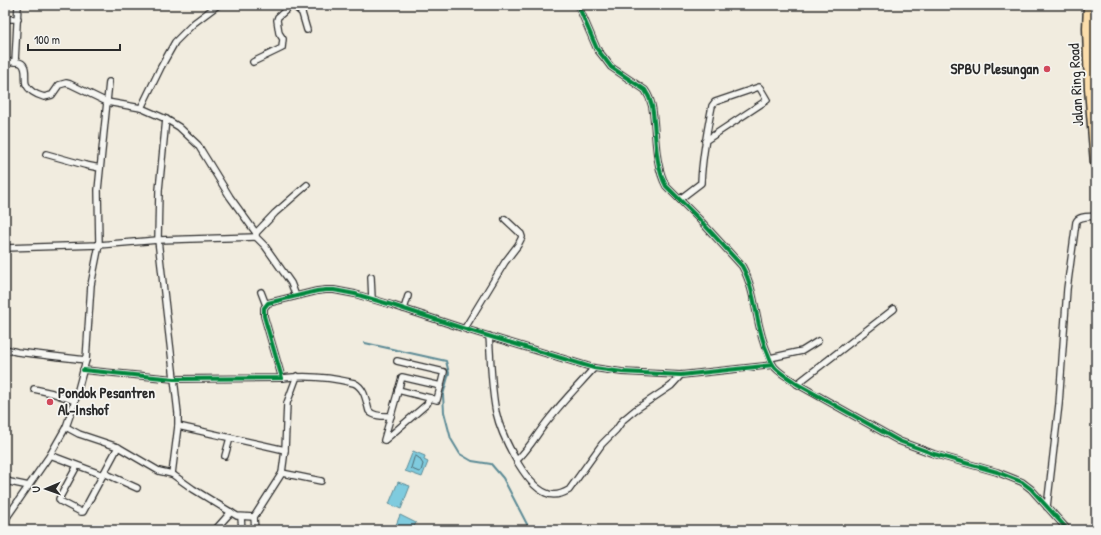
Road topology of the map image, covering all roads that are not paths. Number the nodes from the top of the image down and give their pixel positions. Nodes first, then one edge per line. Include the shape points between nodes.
1 (18, 5) edge
2 (218, 5) edge
3 (293, 5) edge
4 (578, 5) edge
5 (1089, 5) edge
6 (5, 19) edge
7 (18, 20) junction
8 (306, 30) dead end
9 (5, 62) edge
10 (15, 62) junction
11 (253, 62) dead end
12 (108, 82) dead end
13 (107, 102) junction
14 (141, 108) junction
15 (166, 119) junction
16 (705, 141) junction
17 (46, 154) dead end
18 (1096, 159) edge
19 (1096, 164) edge
20 (100, 168) junction
21 (307, 185) dead end
22 (680, 199) junction
23 (1096, 216) edge
24 (505, 219) dead end
25 (256, 235) junction
26 (158, 240) junction
27 (99, 244) junction
28 (5, 248) edge
29 (371, 277) dead end
30 (261, 292) dead end
31 (296, 296) junction
32 (408, 296) dead end
33 (372, 299) junction
34 (266, 304) junction
35 (404, 309) junction
36 (894, 309) dead end
37 (463, 328) junction
38 (489, 336) junction
39 (818, 341) dead end
40 (5, 349) edge
41 (770, 358) junction
42 (86, 360) junction
43 (396, 361) dead end
44 (773, 365) junction
45 (594, 368) junction
46 (83, 370) junction
47 (681, 375) junction
48 (297, 376) junction
49 (174, 378) junction
50 (282, 378) junction
51 (797, 384) junction
52 (441, 386) junction
53 (34, 389) dead end
54 (398, 390) junction
55 (430, 398) junction
56 (75, 401) junction
57 (391, 416) junction
58 (178, 426) junction
59 (66, 427) junction
60 (230, 438) junction
61 (118, 447) junction
62 (285, 450) junction
63 (50, 455) junction
64 (225, 456) dead end
65 (517, 460) junction
66 (77, 466) junction
67 (282, 473) junction
68 (104, 474) junction
69 (172, 474) junction
70 (5, 479) edge
71 (322, 481) dead end
72 (29, 486) junction
73 (137, 488) dead end
74 (1047, 507) junction
75 (230, 512) junction
76 (241, 517) junction
77 (254, 517) junction
78 (5, 520) edge
79 (215, 530) edge
80 (242, 530) edge
81 (255, 530) edge
82 (1068, 530) edge

1 - 7 street
2 - 14 street via 194,23 175,42
3 - 8 street via 302,13
3 - 11 street via 277,20 283,39 282,48
4 - 22 street via 604,59 649,95 661,173 666,186
5 - 18 highway, Jalan Ring Road via 1090,80
6 - 7 street
7 - 10 street
9 - 10 street
10 - 13 street via 23,65 26,84 38,95 48,97 59,85 66,83
12 - 13 street
13 - 14 street
13 - 20 street
14 - 15 street
15 - 25 street via 179,126 198,144
15 - 26 street via 159,190
16 - 16 street via 715,102 760,88 767,100
16 - 22 street via 701,183
17 - 20 street
18 - 19 highway, Jalan Ring Road
20 - 27 street
21 - 25 street via 275,213
22 - 41 street via 742,266 751,285 762,340
23 - 74 street via 1080,217 1076,222 1067,289 1059,404
24 - 37 street via 521,234 521,240
25 - 26 street
25 - 31 street via 284,272
26 - 27 street
26 - 49 street
27 - 28 street
27 - 42 street via 92,285
29 - 33 street
30 - 34 street
31 - 33 street via 334,290
31 - 34 street
32 - 35 street
33 - 35 street
34 - 50 street via 264,316
35 - 37 street
36 - 51 street
37 - 38 street
38 - 45 street
38 - 65 street via 496,413 507,444
39 - 41 street via 802,350
40 - 42 street
41 - 44 street
42 - 46 street
43 - 52 street via 444,372
44 - 47 street
44 - 51 street
45 - 47 street
45 - 65 street
46 - 49 street
46 - 56 street
47 - 65 street via 672,386 623,420 569,490 564,493 546,494 528,478
48 - 50 street
48 - 57 street via 317,376 359,385 371,413
48 - 62 street via 287,403
49 - 50 street
49 - 58 street
51 - 74 street via 899,441 1022,482
52 - 54 street via 402,377
52 - 55 street via 437,400
53 - 56 street
54 - 55 street
54 - 57 street
55 - 57 street via 427,404 384,440
56 - 59 street
58 - 60 street
58 - 69 street
59 - 61 street
59 - 63 street
60 - 62 street
60 - 64 street
61 - 68 street
61 - 69 street via 159,471
62 - 67 street
63 - 66 street
63 - 72 street
66 - 68 street
66 - 68 street via 59,499 81,512 84,511
67 - 71 street
67 - 77 street
68 - 73 street
69 - 75 street
70 - 72 street
72 - 78 street
74 - 82 street
75 - 76 street
75 - 79 street
76 - 77 street
76 - 80 street
77 - 81 street

